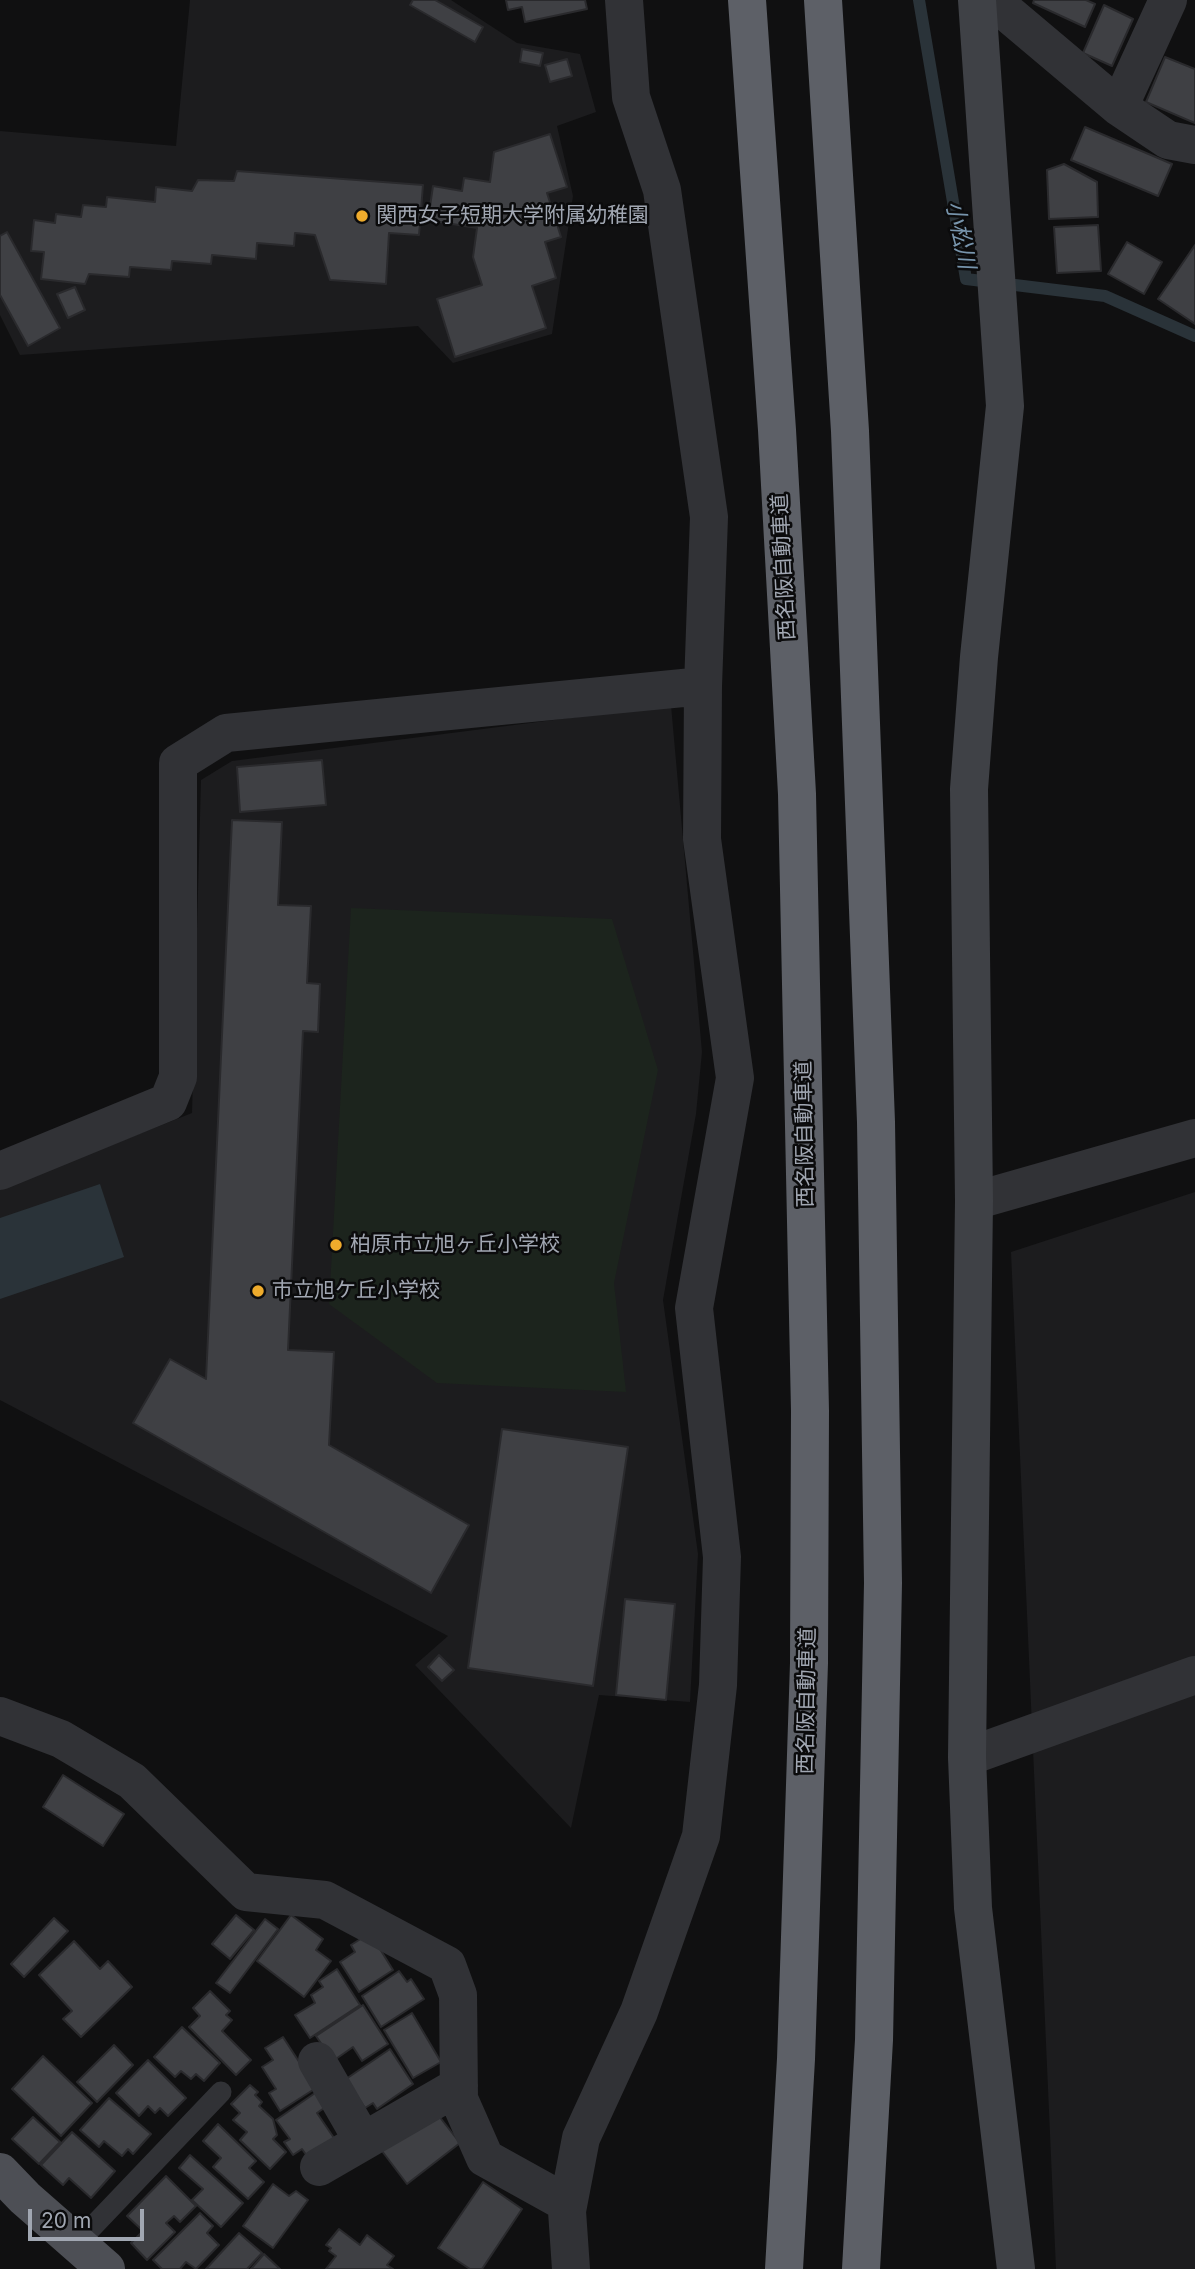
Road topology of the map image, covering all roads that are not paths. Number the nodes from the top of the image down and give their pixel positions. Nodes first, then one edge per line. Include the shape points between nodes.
1 (624, 0) edge
2 (747, 0) edge
3 (822, 0) edge
4 (977, 0) edge
5 (992, 0) edge
6 (1168, 0) edge
7 (1119, 107) junction
8 (1195, 145) edge
9 (703, 686) junction
10 (1195, 1138) edge
11 (0, 1171) edge
12 (974, 1201) junction
13 (1195, 1675) edge
14 (0, 1716) edge
15 (967, 1757) junction
16 (317, 2061) dead end
17 (459, 2086) junction
18 (222, 2092) dead end
19 (363, 2141) junction
20 (319, 2167) dead end
21 (0, 2172) edge
22 (568, 2204) junction
23 (77, 2244) junction
24 (106, 2269) edge
25 (570, 2269) edge
26 (784, 2269) edge
27 (861, 2269) edge
28 (1016, 2269) edge

1 - 9 street via 631,97 662,190 709,517
2 - 26 highway, 西名阪自動車道 via 797,794 810,1411 809,1662
3 - 27 highway via 850,431 876,1136 883,1597 874,2040
4 - 12 street via 1004,406 969,789
5 - 7 street
6 - 7 street
7 - 8 street via 1168,140
9 - 11 street via 226,733 178,763 178,1077 168,1102
9 - 22 street via 702,839 736,1079 694,1308 722,1557 718,1685 701,1836 639,2012 582,2138
10 - 12 street
12 - 15 street
13 - 15 street
14 - 17 street via 61,1739 132,1781 246,1892 325,1900 447,1965 458,1995
15 - 28 street via 973,1908
16 - 19 street
17 - 19 street
17 - 22 street via 459,2099 485,2158
18 - 23 lane
19 - 20 street
21 - 23 main road
22 - 25 street
23 - 24 main road

